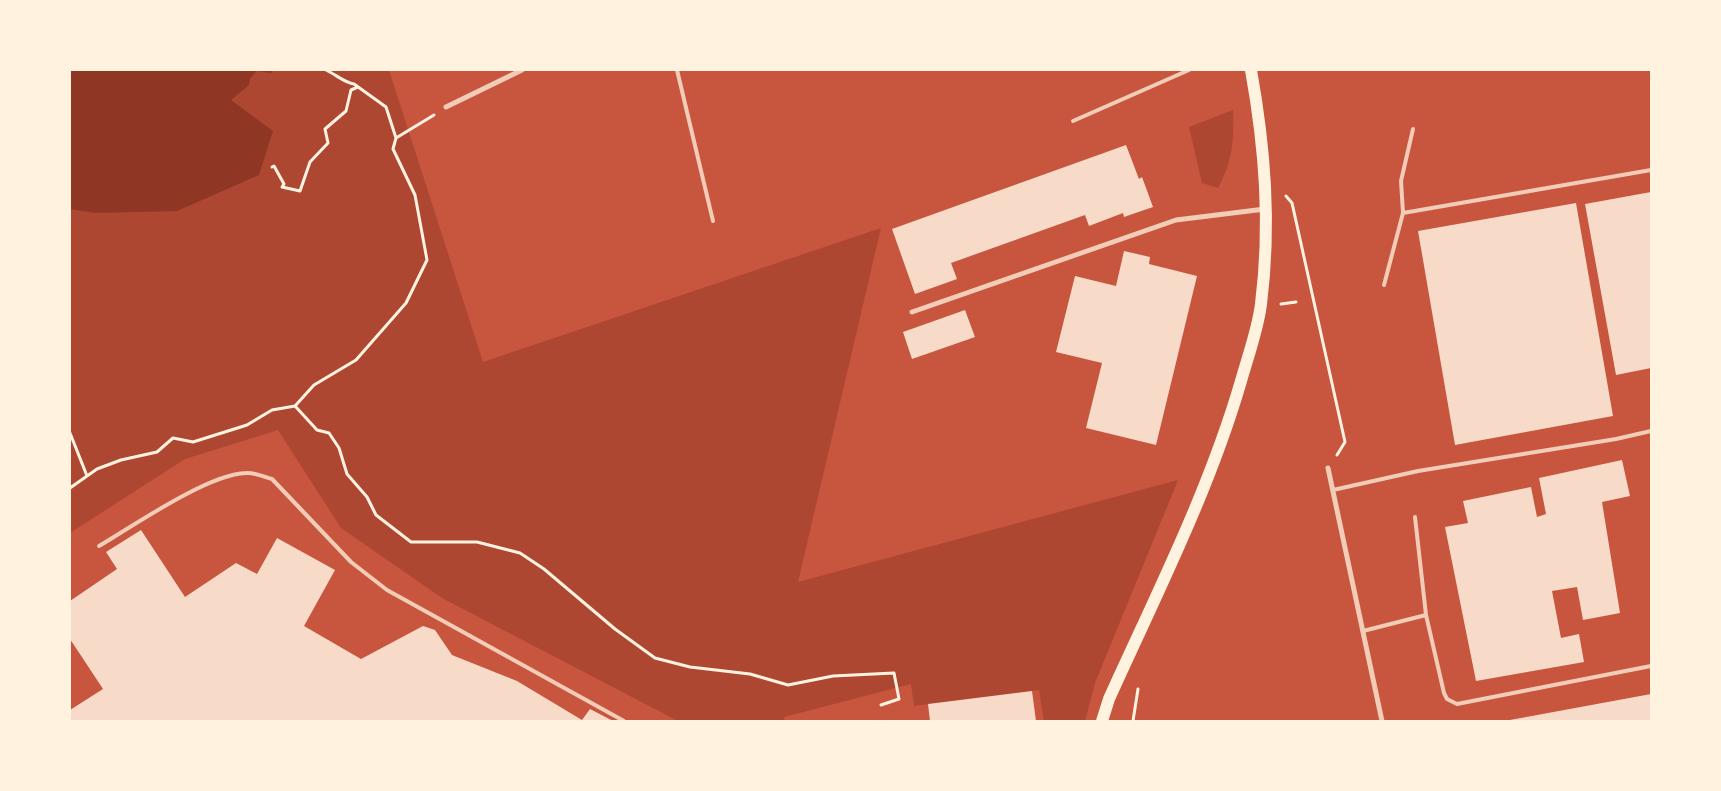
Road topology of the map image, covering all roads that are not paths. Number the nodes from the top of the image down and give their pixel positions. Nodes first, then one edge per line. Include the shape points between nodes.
1 (522, 70) edge
2 (677, 70) edge
3 (1189, 70) edge
4 (1251, 70) edge
5 (446, 107) road end
6 (1073, 121) dead end
7 (1413, 129) dead end
8 (1651, 170) edge
9 (1266, 208) junction
10 (1403, 212) junction
11 (713, 221) dead end
12 (1384, 286) dead end
13 (912, 312) dead end
14 (1651, 431) edge
15 (1328, 468) road end
16 (1333, 490) junction
17 (1415, 517) dead end
18 (99, 546) dead end
19 (1426, 615) junction
20 (1363, 631) junction
21 (1651, 666) edge
22 (624, 721) edge
23 (1102, 721) edge
24 (1382, 721) edge

1 - 5 street
2 - 11 lane
3 - 6 lane
4 - 9 main road via 1266,169
7 - 10 lane via 1401,181
8 - 10 lane
9 - 13 street via 1176,220
9 - 23 main road via 1261,306 1229,423
10 - 12 lane
14 - 16 lane via 1418,471
15 - 16 street
16 - 20 street
17 - 19 lane
18 - 22 lane via 177,499 227,476 247,472 272,479 351,562 387,590
19 - 20 lane
19 - 21 lane via 1444,693 1447,699 1457,704
20 - 24 street

